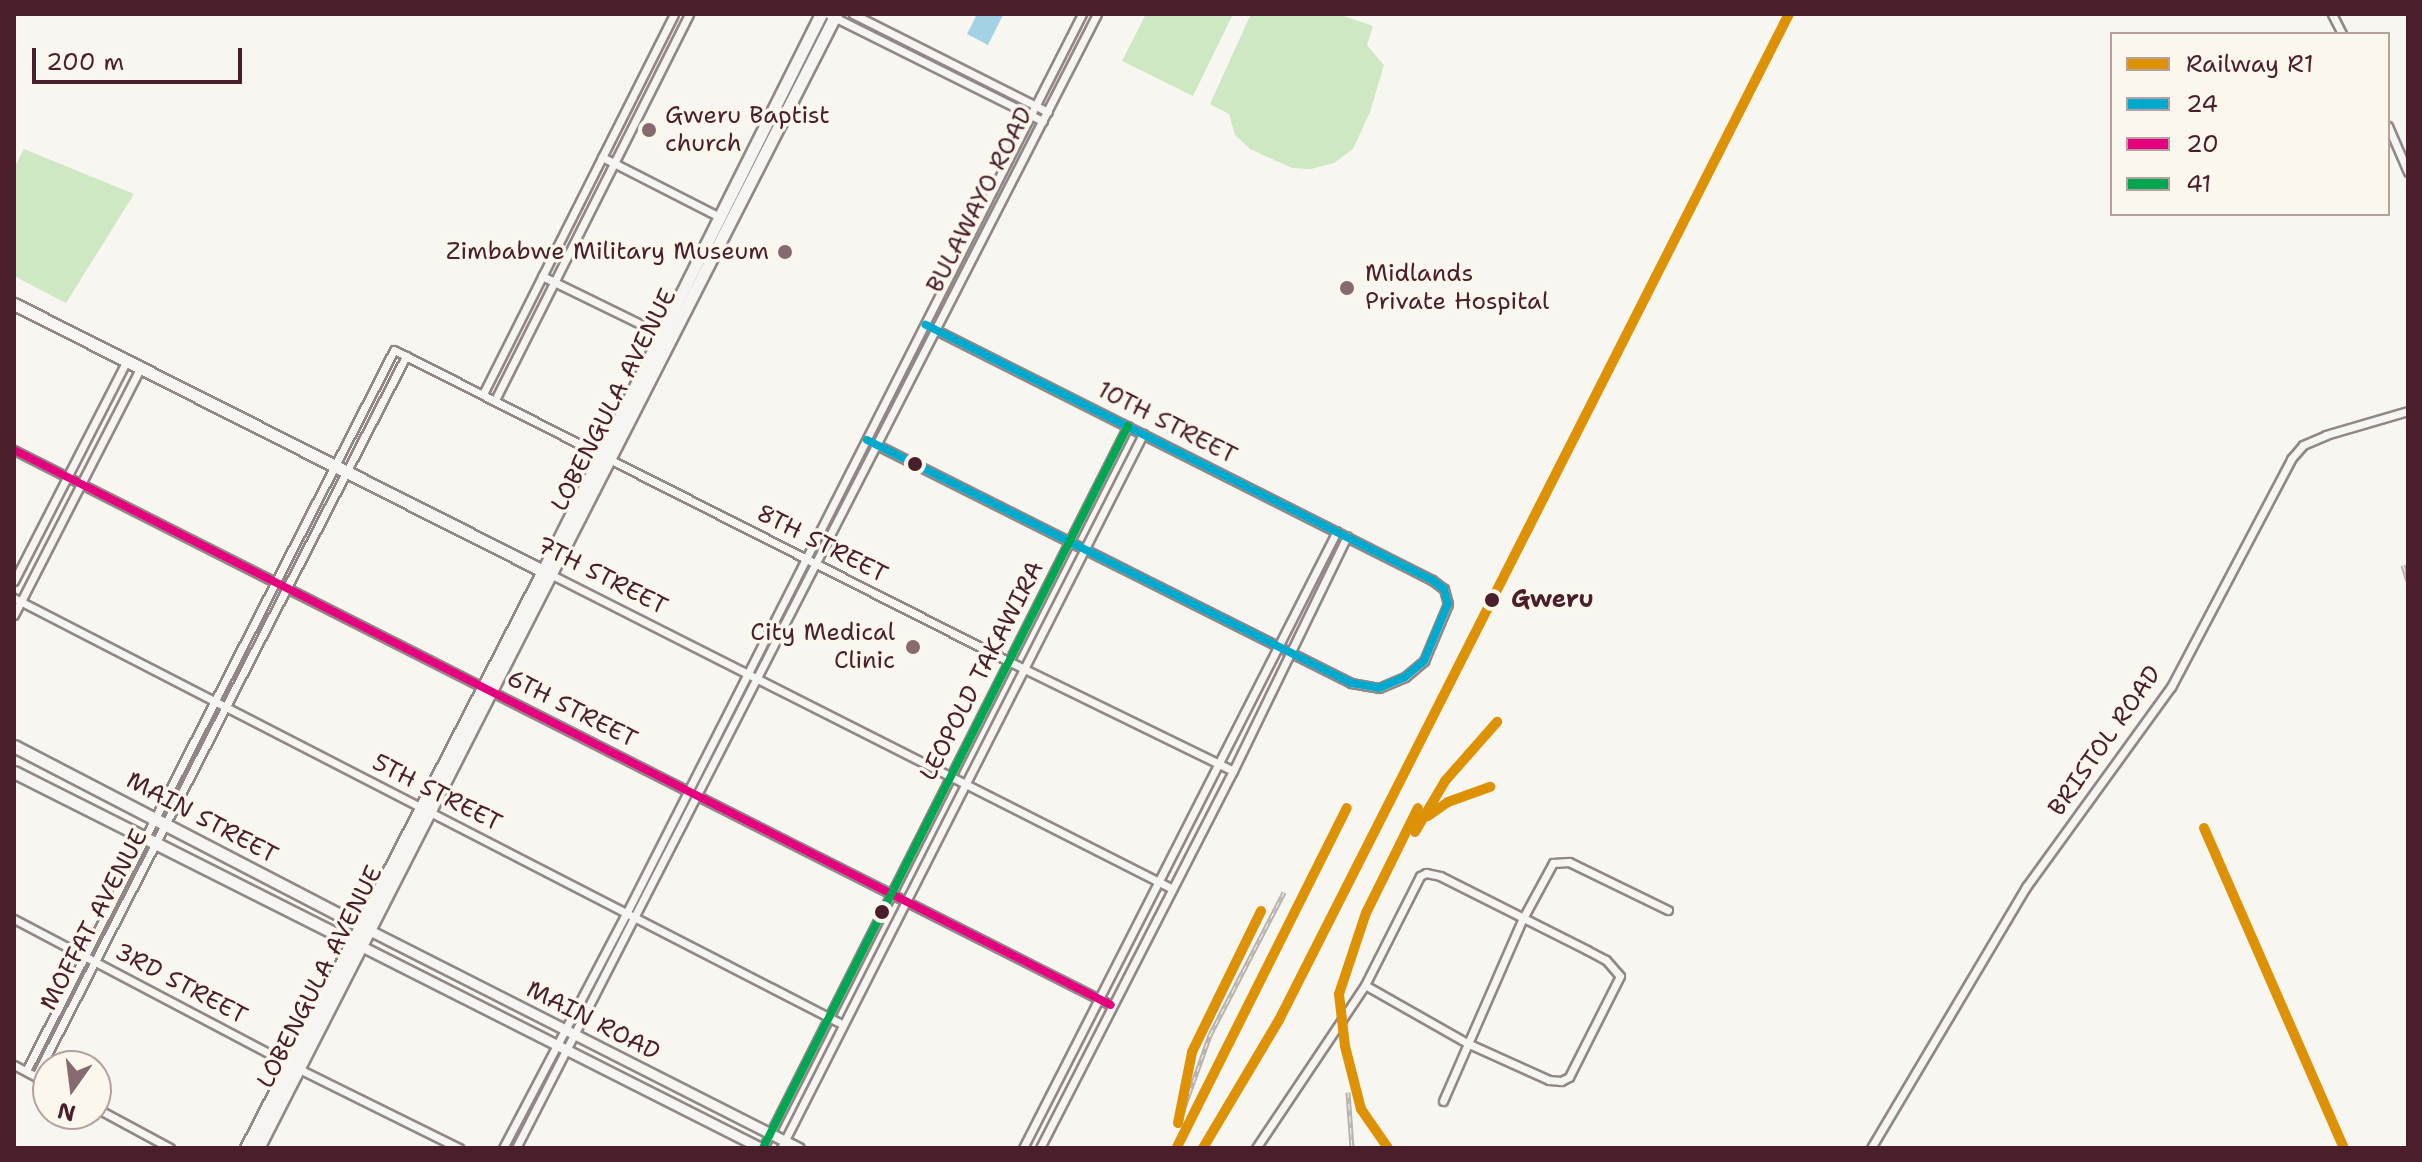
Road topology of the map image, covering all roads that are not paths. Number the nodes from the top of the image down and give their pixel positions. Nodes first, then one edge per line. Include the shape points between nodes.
1 (674, 14) edge
2 (689, 14) edge
3 (821, 14) edge
4 (853, 14) edge
5 (1082, 14) edge
6 (1097, 14) edge
7 (2332, 14) edge
8 (833, 15) edge
9 (2341, 32) edge
10 (657, 47) junction
11 (669, 53) junction
12 (1035, 106) junction
13 (1048, 112) junction
14 (1031, 115) junction
15 (1043, 121) junction
16 (2390, 131) edge
17 (602, 157) junction
18 (614, 162) junction
19 (2408, 172) edge
20 (572, 217) junction
21 (724, 219) junction
22 (583, 223) junction
23 (542, 276) junction
24 (553, 282) junction
25 (14, 304) edge
26 (926, 325) junction
27 (937, 329) junction
28 (666, 337) junction
29 (394, 350) joint
30 (406, 356) junction
31 (127, 360) junction
32 (141, 367) junction
33 (483, 394) junction
34 (495, 400) junction
35 (2408, 411) edge
36 (1128, 426) junction
37 (1143, 434) junction
38 (867, 440) junction
39 (877, 446) junction
40 (14, 450) edge
41 (604, 457) junction
42 (333, 467) junction
43 (346, 473) junction
44 (69, 476) junction
45 (81, 482) junction
46 (1337, 531) junction
47 (1347, 536) junction
48 (1069, 542) junction
49 (1085, 550) junction
50 (807, 558) junction
51 (816, 562) junction
52 (546, 572) junction
53 (275, 579) junction
54 (14, 581) edge
55 (288, 587) junction
56 (17, 600) edge
57 (14, 615) edge
58 (1277, 647) junction
59 (1290, 654) junction
60 (1010, 662) junction
61 (1024, 669) junction
62 (745, 674) junction
63 (756, 680) junction
64 (486, 688) junction
65 (213, 701) junction
66 (226, 709) junction
67 (20, 748) edge
68 (1216, 762) junction
69 (1233, 771) junction
70 (14, 772) edge
71 (950, 779) junction
72 (94, 786) junction
73 (965, 786) junction
74 (687, 790) junction
75 (696, 795) junction
76 (82, 805) junction
77 (425, 810) junction
78 (155, 818) junction
79 (167, 824) junction
80 (145, 836) junction
81 (157, 843) junction
82 (231, 857) junction
83 (221, 876) junction
84 (1156, 881) junction
85 (287, 887) junction
86 (1171, 888) junction
87 (892, 895) junction
88 (905, 902) junction
89 (277, 904) junction
90 (1668, 910) dead end
91 (627, 912) junction
92 (635, 916) junction
93 (14, 919) edge
94 (1522, 920) junction
95 (364, 927) junction
96 (355, 943) junction
97 (84, 955) junction
98 (94, 960) junction
99 (1365, 985) junction
100 (1098, 998) junction
101 (1111, 1005) junction
102 (829, 1017) junction
103 (842, 1024) junction
104 (564, 1029) junction
105 (574, 1034) junction
106 (1467, 1043) junction
107 (556, 1045) junction
108 (49, 1050) edge
109 (566, 1050) junction
110 (14, 1065) edge
111 (293, 1066) junction
112 (26, 1071) junction
113 (32, 1074) edge
114 (1443, 1101) dead end
115 (112, 1117) edge
116 (1036, 1121) junction
117 (1050, 1128) junction
118 (770, 1133) junction
119 (783, 1144) edge
120 (170, 1148) edge
121 (246, 1148) edge
122 (258, 1148) edge
123 (459, 1148) edge
124 (503, 1148) edge
125 (516, 1148) edge
126 (762, 1148) edge
127 (799, 1148) edge
128 (1023, 1148) edge
129 (1040, 1148) edge
130 (1256, 1148) edge
131 (1871, 1148) edge

1 - 10 street
2 - 11 street
3 - 21 highway, LOBENGULA AVENUE
4 - 12 street
5 - 12 street, BULAWAYO ROAD
6 - 13 street, BULAWAYO ROAD
7 - 9 street
8 - 14 street
8 - 21 highway, LOBENGULA AVENUE
10 - 11 street
10 - 17 street
11 - 18 street
12 - 13 street
12 - 14 street, BULAWAYO ROAD
13 - 15 street, BULAWAYO ROAD
14 - 15 street
14 - 26 street, BULAWAYO ROAD
15 - 27 street, BULAWAYO ROAD
16 - 19 street
17 - 18 street
17 - 20 street
18 - 21 street
18 - 22 street
20 - 22 street
20 - 23 street
21 - 28 highway, LOBENGULA AVENUE
22 - 24 street
23 - 24 street
23 - 33 street
24 - 28 street
24 - 34 street
25 - 31 highway, 7TH STREET
26 - 27 street, 10TH STREET
26 - 38 street, BULAWAYO ROAD
27 - 36 street, 10TH STREET
27 - 39 street, BULAWAYO ROAD
28 - 41 highway, LOBENGULA AVENUE
29 - 30 street, 8TH STREET
29 - 42 street, MOFFAT AVENUE
30 - 33 street, 8TH STREET
30 - 43 street, MOFFAT AVENUE
31 - 32 highway, 7TH STREET
31 - 44 street
32 - 42 highway, 7TH STREET
32 - 45 street
33 - 34 street, 8TH STREET
34 - 41 street, 8TH STREET
35 - 131 street, BRISTOL ROAD via 2326,435 2303,445 2291,459 2171,687 2026,887
36 - 37 street, 10TH STREET
36 - 48 street, LEOPOLD TAKAWIRA
37 - 46 street, 10TH STREET
37 - 49 street, LEOPOLD TAKAWIRA
38 - 39 street
38 - 50 street, BULAWAYO ROAD
39 - 48 street
39 - 51 street, BULAWAYO ROAD
40 - 44 street, 6TH STREET
41 - 50 street, 8TH STREET
41 - 52 highway, LOBENGULA AVENUE
42 - 43 highway, 7TH STREET
42 - 53 street, MOFFAT AVENUE
43 - 52 highway, 7TH STREET
43 - 55 street, MOFFAT AVENUE
44 - 45 street, 6TH STREET
44 - 54 street
45 - 53 street, 6TH STREET
45 - 56 street
46 - 47 street, 10TH STREET
46 - 58 street
47 - 59 street
47 - 59 street, 10TH STREET via 1444,589 1448,604 1424,661 1385,686 1362,687
48 - 49 street
48 - 60 street, LEOPOLD TAKAWIRA
49 - 58 street
49 - 61 street, LEOPOLD TAKAWIRA
50 - 51 street, 8TH STREET
50 - 62 street, BULAWAYO ROAD
51 - 60 street, 8TH STREET
51 - 63 street, BULAWAYO ROAD
52 - 62 street, 7TH STREET
52 - 64 highway, LOBENGULA AVENUE
53 - 55 street, 6TH STREET
53 - 65 street, MOFFAT AVENUE
55 - 64 street, 6TH STREET
55 - 66 street, MOFFAT AVENUE
56 - 57 street
56 - 65 street, 5TH STREET
58 - 59 street
58 - 68 street
59 - 69 street
60 - 61 street, 8TH STREET
60 - 71 street, LEOPOLD TAKAWIRA
61 - 68 street, 8TH STREET
61 - 73 street, LEOPOLD TAKAWIRA
62 - 63 street, 7TH STREET
62 - 74 street, BULAWAYO ROAD
63 - 71 street, 7TH STREET
63 - 75 street, BULAWAYO ROAD
64 - 74 street, 6TH STREET
64 - 77 highway, LOBENGULA AVENUE
65 - 66 street, 5TH STREET
65 - 78 street, MOFFAT AVENUE
66 - 77 street, 5TH STREET
66 - 79 street, MOFFAT AVENUE
67 - 70 highway
67 - 72 highway, MAIN STREET
68 - 69 street, 8TH STREET
68 - 84 street
69 - 86 street
70 - 76 highway, MAIN STREET
71 - 73 street, 7TH STREET
71 - 87 street, LEOPOLD TAKAWIRA
72 - 76 highway
72 - 78 highway, MAIN STREET
73 - 84 street, 7TH STREET
73 - 88 street, LEOPOLD TAKAWIRA
74 - 75 street, 6TH STREET
74 - 91 street, BULAWAYO ROAD
75 - 87 street, 6TH STREET
75 - 92 street, BULAWAYO ROAD
76 - 80 highway, MAIN STREET
77 - 91 street, 5TH STREET
77 - 95 highway, LOBENGULA AVENUE
78 - 79 highway, MAIN STREET
78 - 80 street, MOFFAT AVENUE
79 - 81 street, MOFFAT AVENUE
79 - 82 highway, MAIN STREET
80 - 81 highway, MAIN STREET
80 - 97 street, MOFFAT AVENUE
81 - 83 highway, MAIN STREET
81 - 98 street, MOFFAT AVENUE
82 - 83 highway
82 - 85 highway, MAIN STREET
83 - 89 highway, MAIN STREET
84 - 86 street, 7TH STREET
84 - 100 street
85 - 89 highway
85 - 95 highway, MAIN STREET
86 - 101 street
87 - 88 street, 6TH STREET
87 - 102 street, LEOPOLD TAKAWIRA
88 - 100 street, 6TH STREET
88 - 103 street, LEOPOLD TAKAWIRA
89 - 96 highway, MAIN STREET
90 - 94 street via 1558,861 1548,867
91 - 92 street, 5TH STREET
91 - 104 street, BULAWAYO ROAD
92 - 102 street, 5TH STREET
92 - 105 street, BULAWAYO ROAD
93 - 97 street, 3RD STREET
94 - 99 street via 1426,873 1415,881
94 - 106 street
94 - 106 street via 1606,960 1619,970 1619,981 1569,1077 1561,1081
95 - 96 highway, LOBENGULA AVENUE
95 - 104 main road, MAIN ROAD
96 - 107 main road, MAIN ROAD
96 - 111 highway, LOBENGULA AVENUE
97 - 98 street, 3RD STREET
97 - 112 street, MOFFAT AVENUE
98 - 108 street, MOFFAT AVENUE
98 - 111 street, 3RD STREET
99 - 106 street
99 - 130 street
100 - 101 street, 6TH STREET
100 - 116 street
101 - 117 street
102 - 103 street, 5TH STREET
102 - 118 street, LEOPOLD TAKAWIRA
103 - 119 street, LEOPOLD TAKAWIRA
104 - 105 main road, MAIN ROAD
104 - 107 street, BULAWAYO ROAD
105 - 109 street, BULAWAYO ROAD
105 - 118 main road, MAIN ROAD
106 - 114 street
107 - 109 main road, MAIN ROAD
107 - 124 street, BULAWAYO ROAD
109 - 125 street, BULAWAYO ROAD
109 - 126 main road, MAIN ROAD
110 - 112 street
111 - 121 highway, LOBENGULA AVENUE
111 - 122 highway, LOBENGULA AVENUE
111 - 123 street, 3RD STREET
112 - 113 street
115 - 120 street
116 - 117 street
116 - 128 street
117 - 129 street
118 - 119 main road, MAIN ROAD
118 - 126 street, LEOPOLD TAKAWIRA
119 - 127 main road, MAIN ROAD

